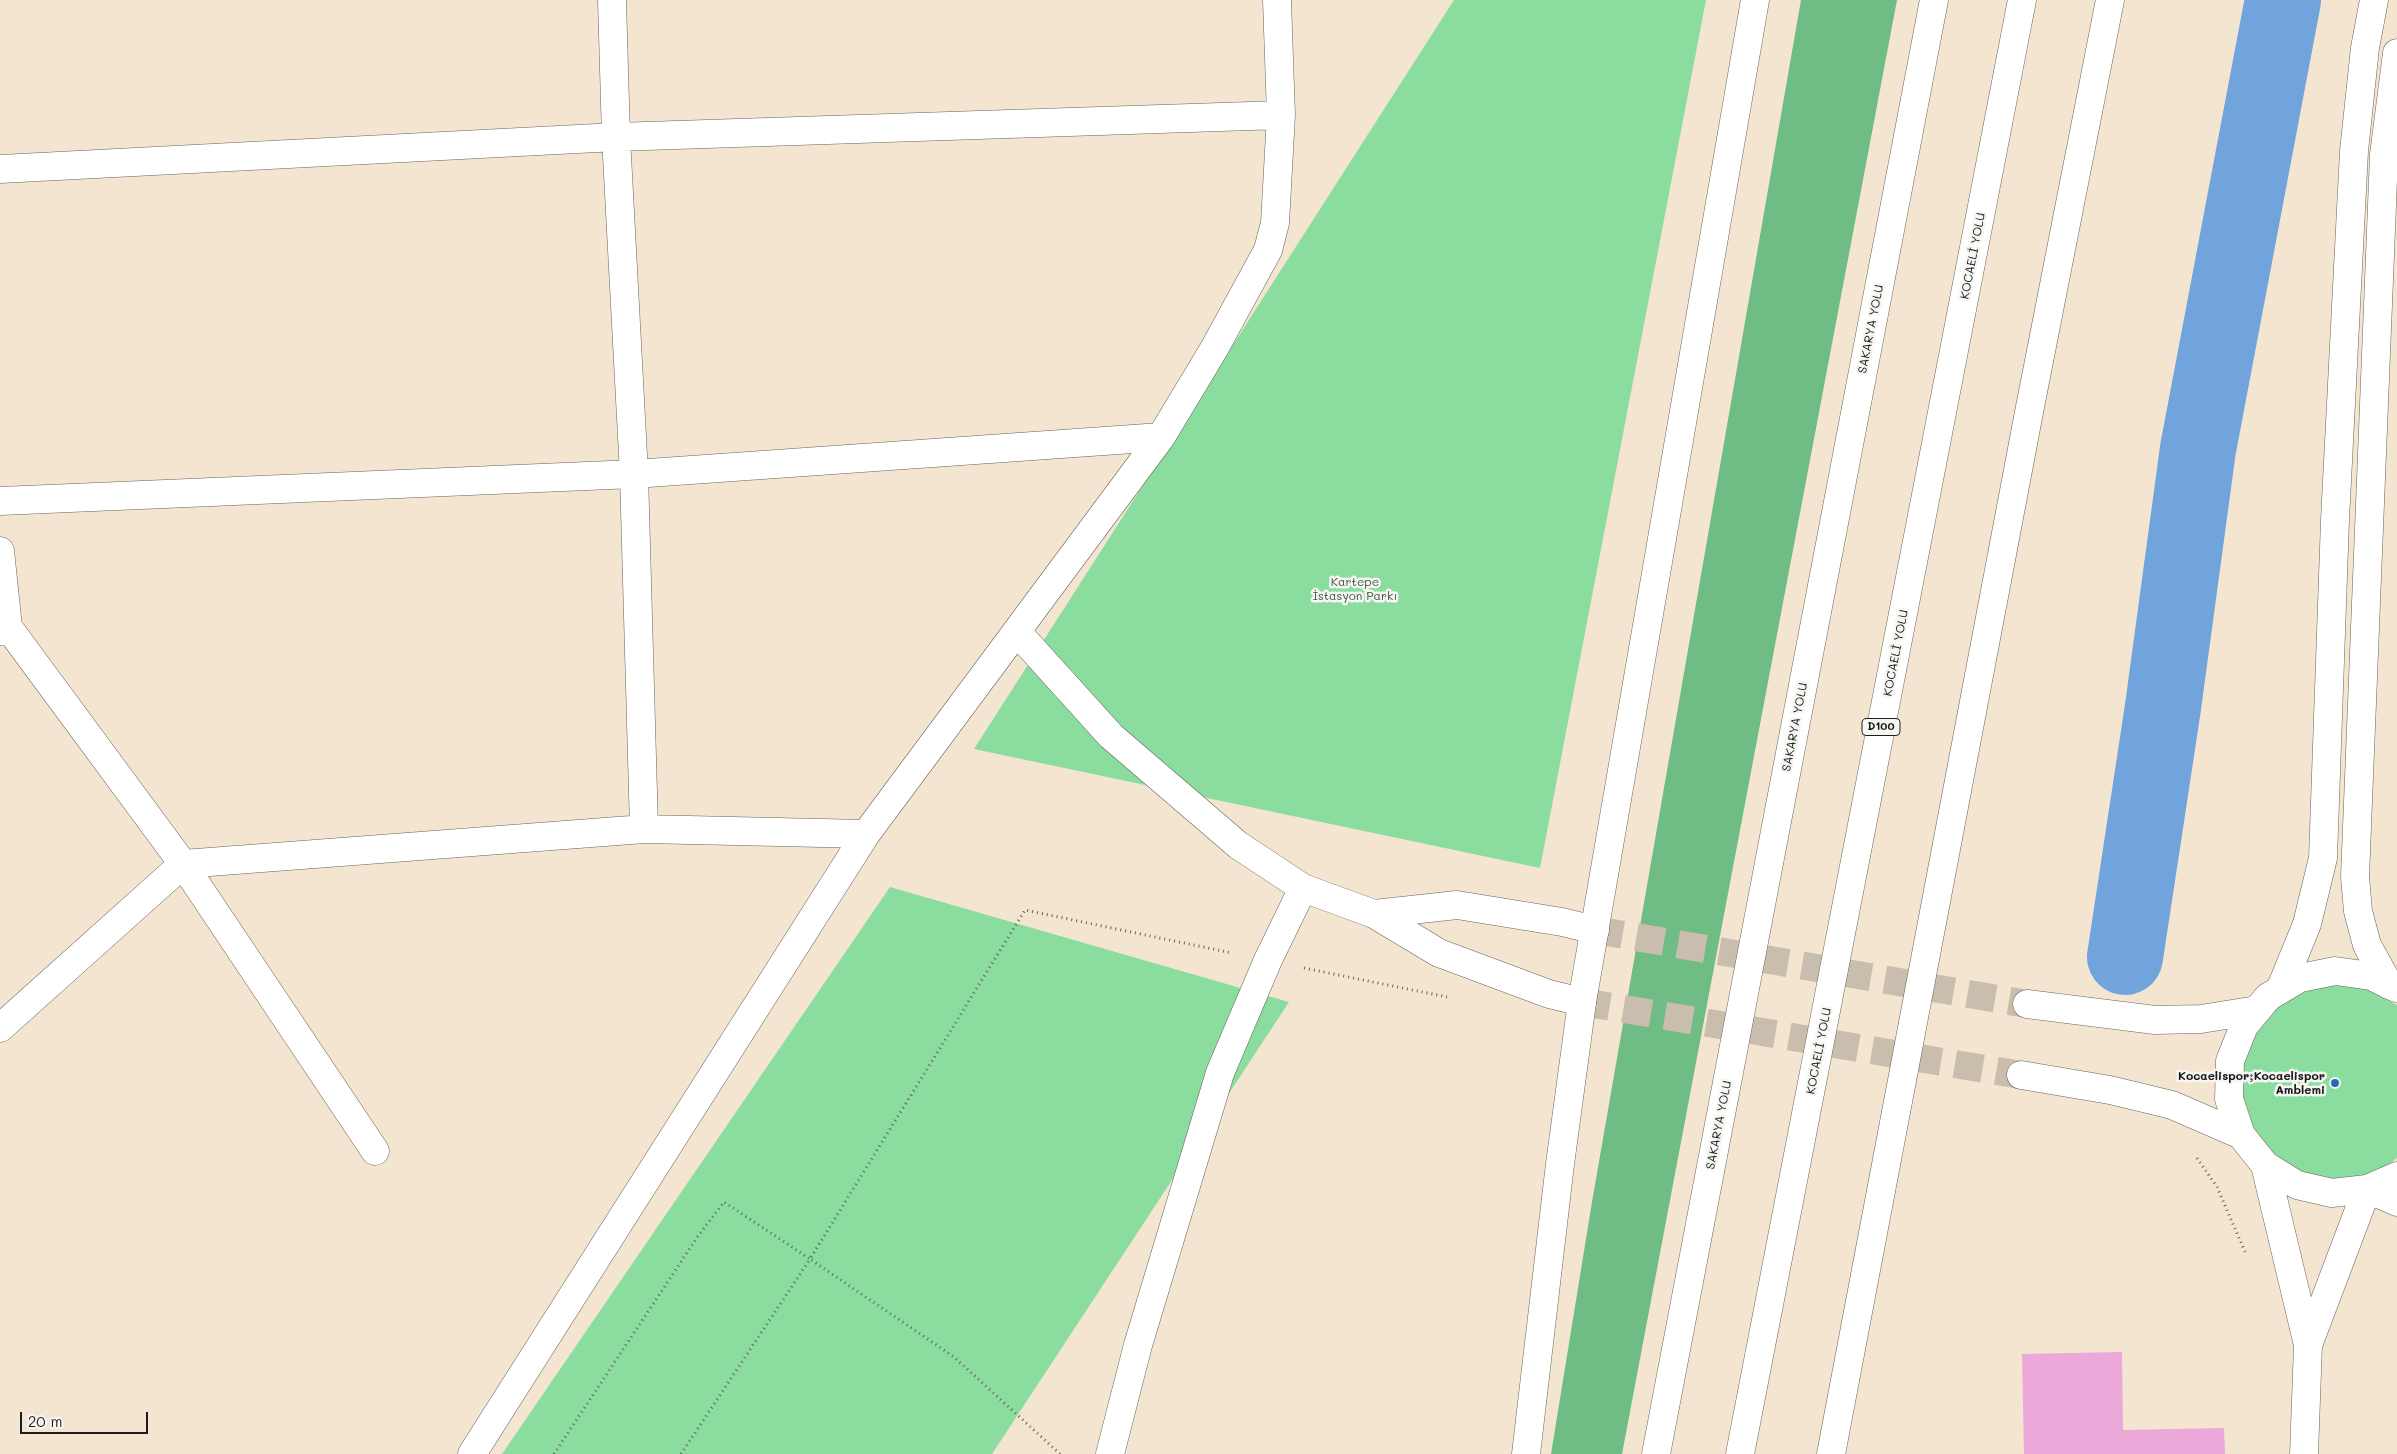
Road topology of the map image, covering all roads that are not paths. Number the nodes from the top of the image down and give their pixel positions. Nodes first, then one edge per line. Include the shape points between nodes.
1 (612, 0) edge
2 (1277, 0) edge
3 (1755, 0) edge
4 (1934, 0) edge
5 (2022, 0) edge
6 (2110, 0) edge
7 (2374, 0) edge
8 (2397, 53) edge
9 (1281, 115) junction
10 (616, 137) junction
11 (0, 169) edge
12 (1161, 437) junction
13 (634, 474) junction
14 (0, 501) edge
15 (0, 551) edge
16 (3, 625) edge
17 (1017, 632) junction
18 (644, 830) junction
19 (866, 834) junction
20 (183, 864) junction
21 (1304, 888) junction
22 (1374, 914) junction
23 (1595, 930) junction
24 (2393, 987) edge
25 (2280, 990) junction
26 (1582, 1002) junction
27 (2027, 1004) tunnel mouth
28 (2257, 1010) junction
29 (0, 1028) edge
30 (2021, 1075) tunnel mouth
31 (2241, 1135) junction
32 (375, 1151) dead end
33 (2265, 1165) junction
34 (2397, 1176) edge
35 (2367, 1189) junction
36 (2397, 1202) edge
37 (2308, 1345) junction
38 (472, 1454) edge
39 (1110, 1454) edge
40 (1526, 1454) edge
41 (1656, 1454) edge
42 (1740, 1454) edge
43 (1831, 1454) edge
44 (2304, 1454) edge

1 - 10 main road
2 - 9 main road
3 - 23 main road
4 - 41 main road, SAKARYA YOLU
5 - 42 main road, KOCAELİ YOLU / D100
6 - 43 main road
7 - 25 main road via 2365,48 2354,151 2335,520 2323,858 2307,924
8 - 24 main road via 2384,155 2355,877 2358,911 2367,945
9 - 10 main road
9 - 12 main road via 1275,223 1268,250
10 - 11 main road
10 - 13 main road
12 - 13 main road
12 - 17 main road
13 - 14 main road
13 - 18 main road
15 - 16 main road
16 - 20 main road
17 - 19 main road
17 - 21 main road via 1111,736 1238,845
18 - 19 main road
18 - 20 main road
19 - 38 main road
20 - 29 main road
20 - 32 main road
21 - 22 main road
21 - 39 main road via 1268,960 1220,1073 1138,1345
22 - 23 main road via 1457,905
22 - 26 main road via 1438,953 1550,994
23 - 26 main road
24 - 25 main road via 2371,976 2335,971 2300,978
25 - 28 main road via 2268,997
26 - 40 main road
27 - 28 main road via 2155,1020 2201,1019
28 - 31 main road via 2244,1026 2230,1062 2229,1099
30 - 31 main road via 2110,1090 2172,1105
31 - 33 main road
33 - 35 main road via 2297,1185 2332,1193
33 - 37 main road
34 - 35 main road
35 - 36 main road
35 - 37 main road
37 - 44 main road

